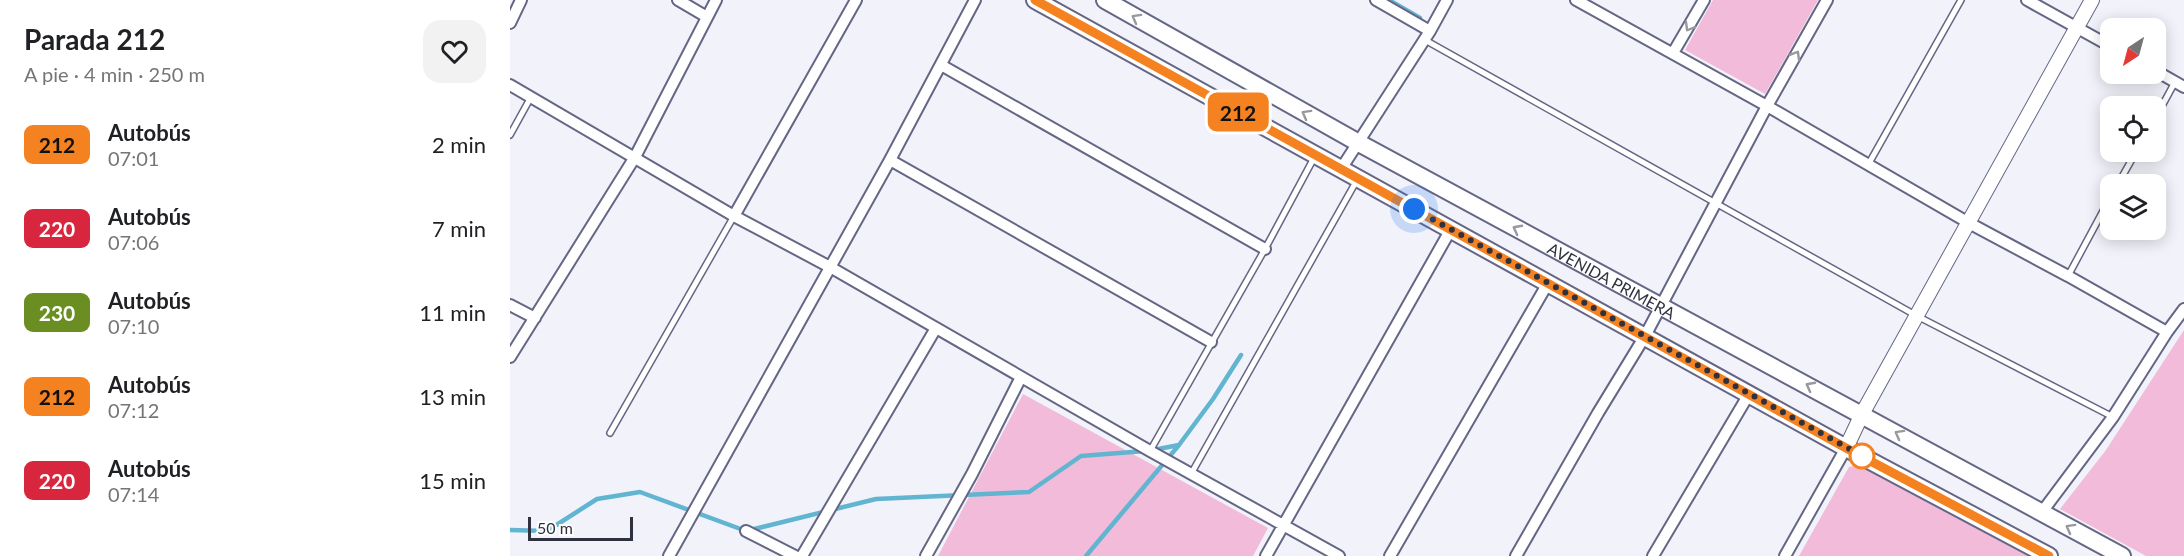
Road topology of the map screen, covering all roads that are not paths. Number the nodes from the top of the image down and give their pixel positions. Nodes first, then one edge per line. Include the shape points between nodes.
1 (521, 0) edge
2 (678, 0) edge
3 (716, 0) edge
4 (856, 0) edge
5 (975, 0) edge
6 (1035, 0) edge
7 (1376, 0) edge
8 (1447, 0) edge
9 (1576, 0) edge
10 (1704, 0) edge
11 (1827, 0) edge
12 (1961, 0) edge
13 (2027, 0) edge
14 (2092, 0) edge
15 (1109, 1) edge
16 (707, 17) junction
17 (510, 23) edge
18 (2078, 28) junction
19 (1427, 35) junction
20 (2100, 40) edge
21 (1673, 53) junction
22 (941, 65) junction
23 (2179, 84) edge
24 (510, 85) edge
25 (531, 97) junction
26 (2166, 103) edge
27 (1767, 106) junction
28 (510, 135) edge
29 (1357, 142) junction
30 (1316, 155) junction
31 (635, 157) junction
32 (890, 160) junction
33 (1868, 165) junction
34 (1341, 169) junction
35 (1358, 178) junction
36 (1716, 202) junction
37 (734, 216) junction
38 (2100, 217) edge
39 (1969, 224) junction
40 (1451, 230) junction
41 (1265, 249) junction
42 (830, 267) junction
43 (2068, 276) junction
44 (1548, 283) junction
45 (510, 305) edge
46 (1661, 306) junction
47 (2184, 309) edge
48 (1917, 316) junction
49 (535, 318) junction
50 (936, 328) junction
51 (2167, 332) junction
52 (1645, 336) junction
53 (1211, 342) junction
54 (510, 357) edge
55 (1021, 377) junction
56 (1749, 394) junction
57 (1862, 414) junction
58 (2113, 417) junction
59 (610, 433) dead end
60 (1846, 448) junction
61 (1150, 451) junction
62 (1191, 474) junction
63 (2042, 513) junction
64 (1284, 524) junction
65 (746, 531) dead end
66 (669, 556) edge
67 (795, 556) edge
68 (802, 556) edge
69 (926, 556) edge
70 (1266, 556) edge
71 (1340, 556) edge
72 (1390, 556) edge
73 (1516, 556) edge
74 (1653, 556) edge
75 (1785, 556) edge
76 (2049, 556) edge
77 (2122, 556) edge

1 - 17 street
2 - 16 street
3 - 16 street
4 - 37 street
5 - 22 street
6 - 30 main road, AVENIDA PRIMERA
7 - 19 street
8 - 19 street
9 - 21 street
10 -> 21 street
27 -> 11 street
12 - 33 lane
13 - 18 street
14 - 18 street
29 -> 15 main road, AVENIDA PRIMERA
16 - 31 street
18 - 20 street
18 - 39 street
19 - 29 street
19 - 36 lane
21 - 27 street
22 - 32 street
22 - 41 street
23 - 26 lane
24 - 25 street
25 - 28 lane
25 - 31 street
27 - 33 street
27 - 36 street
29 - 34 street
46 -> 29 main road, AVENIDA PRIMERA
30 - 34 main road, AVENIDA PRIMERA
30 - 41 lane
31 - 37 street
31 - 49 street
32 - 42 street
32 - 53 street
33 - 39 street
34 - 35 main road, AVENIDA PRIMERA
35 - 40 main road, AVENIDA PRIMERA
35 - 62 lane
36 - 46 street
36 - 48 lane
37 - 42 street
37 - 59 lane
38 - 43 lane
39 - 43 street
39 - 48 street
40 - 44 main road, AVENIDA PRIMERA
40 - 64 street
41 - 53 lane
42 - 50 street
42 - 66 street
43 - 51 street
44 - 52 main road, AVENIDA PRIMERA
44 - 72 street
45 - 49 street
46 - 52 street
57 -> 46 main road, AVENIDA PRIMERA
47 - 51 street
48 - 57 street
48 - 58 lane
49 - 54 street
50 - 55 street
50 - 68 street
51 - 58 street
52 - 56 main road, AVENIDA PRIMERA
52 - 73 street
53 - 61 lane
55 - 61 street
55 - 69 street
56 - 60 main road, AVENIDA PRIMERA
56 - 74 street
57 - 60 street
63 -> 57 main road, AVENIDA PRIMERA
58 - 63 street
60 - 75 street
60 - 76 main road, AVENIDA PRIMERA
61 - 62 street
62 - 64 street
77 -> 63 main road, AVENIDA PRIMERA
64 - 70 street
64 - 71 street
65 - 67 street

